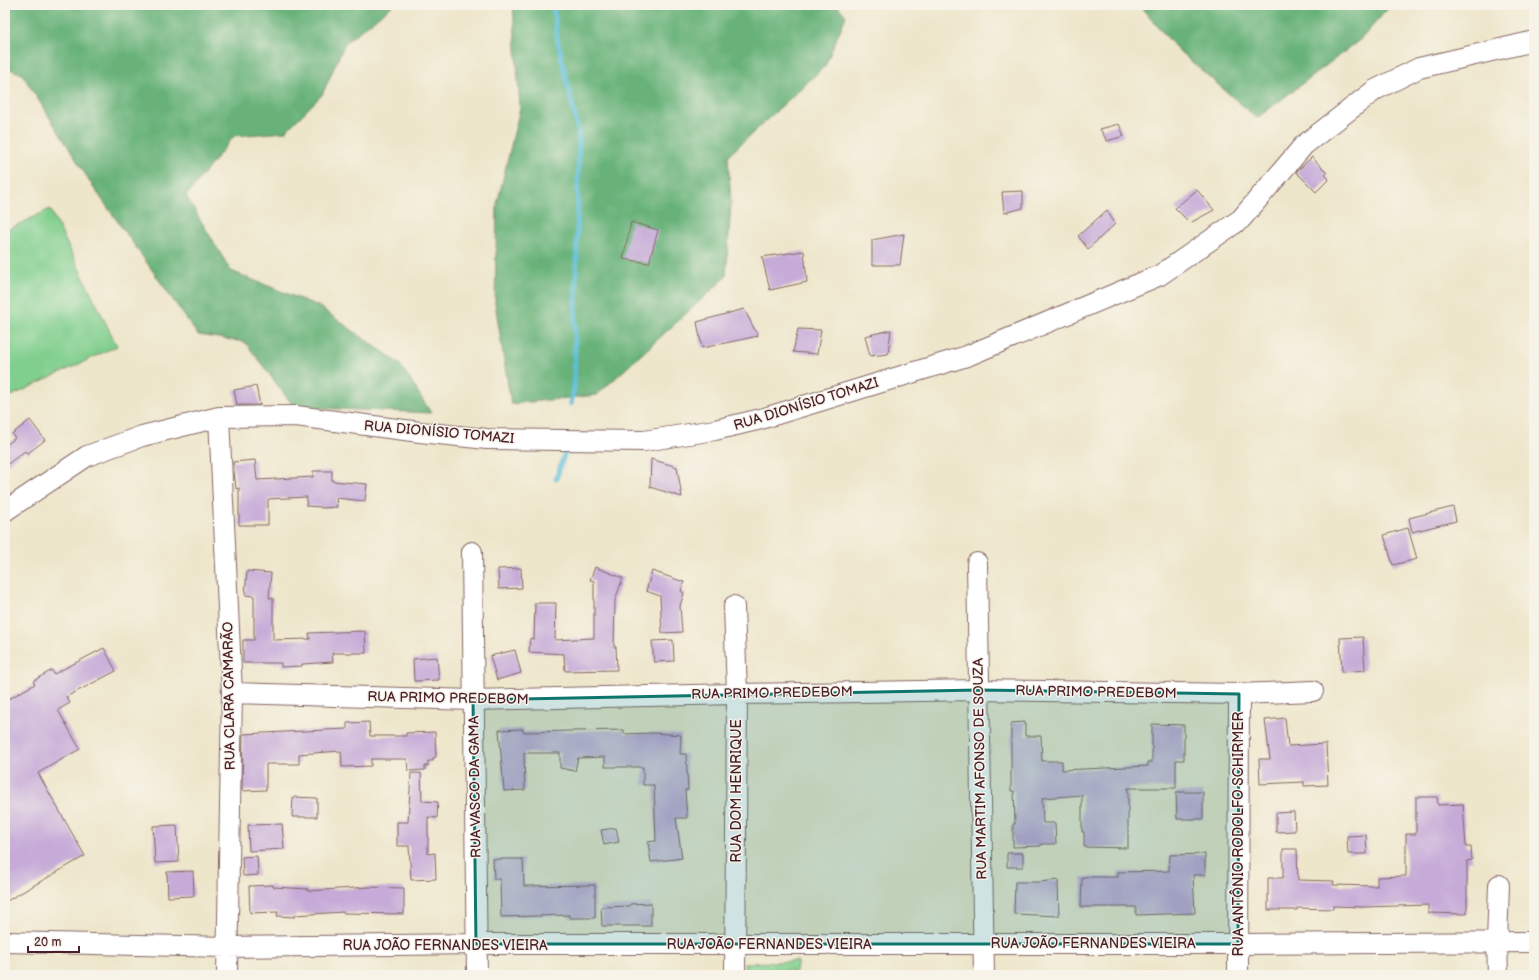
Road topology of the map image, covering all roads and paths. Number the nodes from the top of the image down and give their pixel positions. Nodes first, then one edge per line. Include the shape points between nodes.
1 (1534, 41) edge
2 (219, 417) junction
3 (5, 511) edge
4 (472, 552) dead end
5 (977, 563) dead end
6 (734, 606) dead end
7 (978, 690) junction
8 (1313, 691) dead end
9 (232, 693) junction
10 (737, 694) junction
11 (1239, 694) junction
12 (474, 700) junction
13 (1499, 885) dead end
14 (5, 942) edge
15 (1497, 942) junction
16 (1534, 942) edge
17 (984, 943) junction
18 (476, 944) junction
19 (735, 944) junction
20 (1238, 944) junction
21 (227, 947) junction
22 (227, 975) edge
23 (477, 975) edge
24 (735, 975) edge
25 (984, 975) edge
26 (1238, 975) edge
27 (1498, 975) edge

1 - 2 street, RUA DIONÍSIO TOMAZI via 1419,68 1375,90 1304,145 1241,220 1160,275 967,356 787,411 715,430 644,441 487,439 296,416
2 - 3 street, RUA DIONÍSIO TOMAZI via 142,436 87,456
2 - 9 street, RUA CLARA CAMARÃO
4 - 12 street, RUA VASCO DA GAMA
5 - 7 street, RUA MARTIM AFONSO DE SOUZA
6 - 10 street, RUA DOM HENRIQUE
7 - 10 street, RUA PRIMO PREDEBOM
7 - 11 street, RUA PRIMO PREDEBOM
7 - 17 street, RUA MARTIM AFONSO DE SOUZA
8 - 11 street, RUA PRIMO PREDEBOM
9 - 12 street, RUA PRIMO PREDEBOM
9 - 21 street, RUA CLARA CAMARÃO
10 - 12 street, RUA PRIMO PREDEBOM
10 - 19 street, RUA DOM HENRIQUE
11 - 20 street, RUA ANTÔNIO RODOLFO SCHIRMER
12 - 18 street, RUA VASCO DA GAMA
13 - 15 street
14 - 21 street, RUA JOÃO FERNANDES VIEIRA
15 - 16 street, RUA JOÃO FERNANDES VIEIRA
15 - 20 street, RUA JOÃO FERNANDES VIEIRA
15 - 27 street
17 - 19 street, RUA JOÃO FERNANDES VIEIRA
17 - 20 street, RUA JOÃO FERNANDES VIEIRA
17 - 25 street, RUA MARTIM AFONSO DE SOUZA
18 - 19 street, RUA JOÃO FERNANDES VIEIRA
18 - 21 street, RUA JOÃO FERNANDES VIEIRA
18 - 23 street, RUA VASCO DA GAMA
19 - 24 street, RUA DOM HENRIQUE
20 - 26 street, RUA ANTÔNIO RODOLFO SCHIRMER
21 - 22 street, RUA CLARA CAMARÃO

